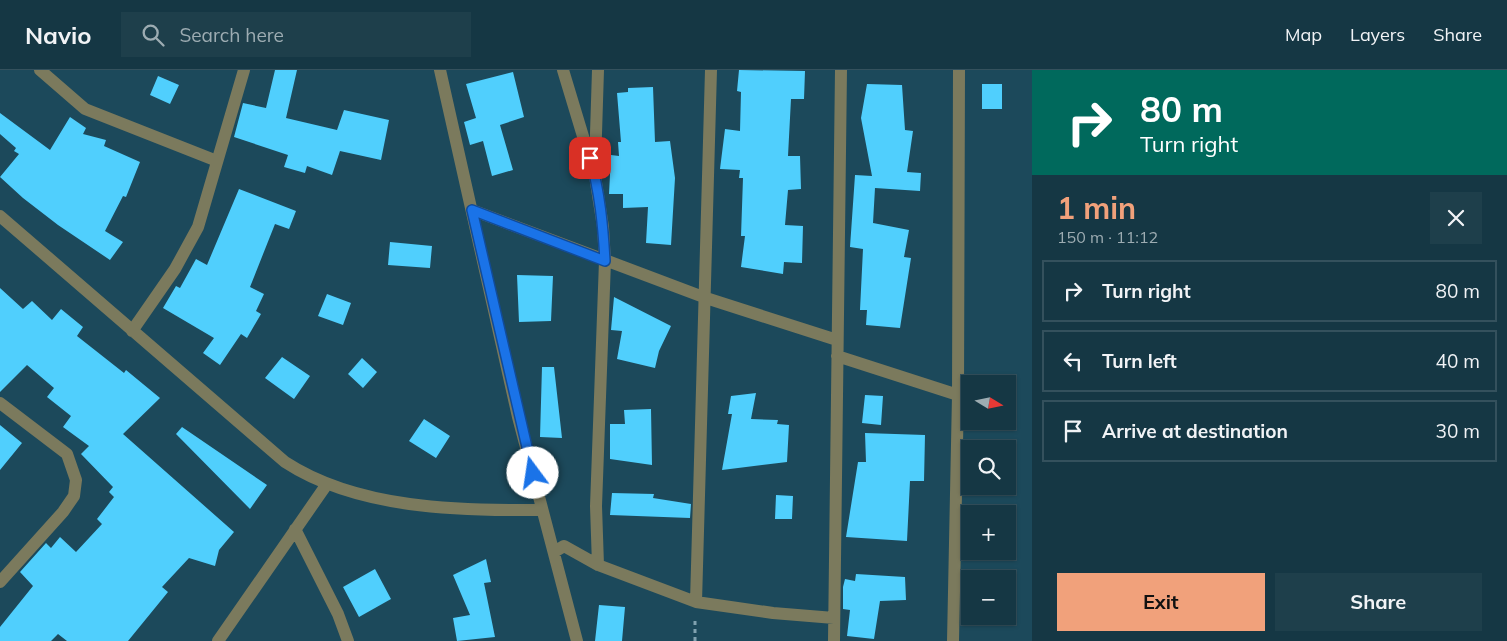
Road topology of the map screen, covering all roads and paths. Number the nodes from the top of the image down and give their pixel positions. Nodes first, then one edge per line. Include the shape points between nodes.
1 (40, 70) edge
2 (244, 70) edge
3 (440, 70) edge
4 (563, 70) edge
5 (598, 70) edge
6 (711, 70) edge
7 (841, 70) edge
8 (960, 70) edge
9 (217, 161) junction
10 (595, 176) junction
11 (472, 210) junction
12 (0, 216) edge
13 (605, 261) junction
14 (706, 298) junction
15 (132, 331) junction
16 (837, 340) junction
17 (837, 356) junction
18 (958, 395) junction
19 (0, 403) edge
20 (327, 484) junction
21 (542, 510) junction
22 (295, 529) junction
23 (554, 552) junction
24 (598, 565) junction
25 (0, 582) edge
26 (696, 602) junction
27 (834, 618) junction
28 (218, 641) edge
29 (348, 641) edge
30 (577, 641) edge
31 (834, 641) edge
32 (953, 641) edge

1 - 9 street via 85,109
2 - 9 street
3 - 11 street
4 - 10 street
5 - 10 street
6 - 14 street
7 - 16 street
8 - 18 street
9 - 15 street via 198,226
10 - 13 street
11 - 13 street
11 - 21 street
12 - 15 street
13 - 14 street
13 - 24 street via 596,506
14 - 16 street
14 - 26 street
15 - 20 street via 285,462
16 - 17 street
17 - 18 street
17 - 27 street
18 - 32 street
19 - 25 street via 68,454 76,480 74,496 63,512
20 - 21 street via 389,500 472,511
20 - 22 street
21 - 23 street
22 - 28 street
22 - 29 street via 338,614
23 - 24 street via 564,546
23 - 30 street
24 - 26 street
26 - 27 street
27 - 31 street

